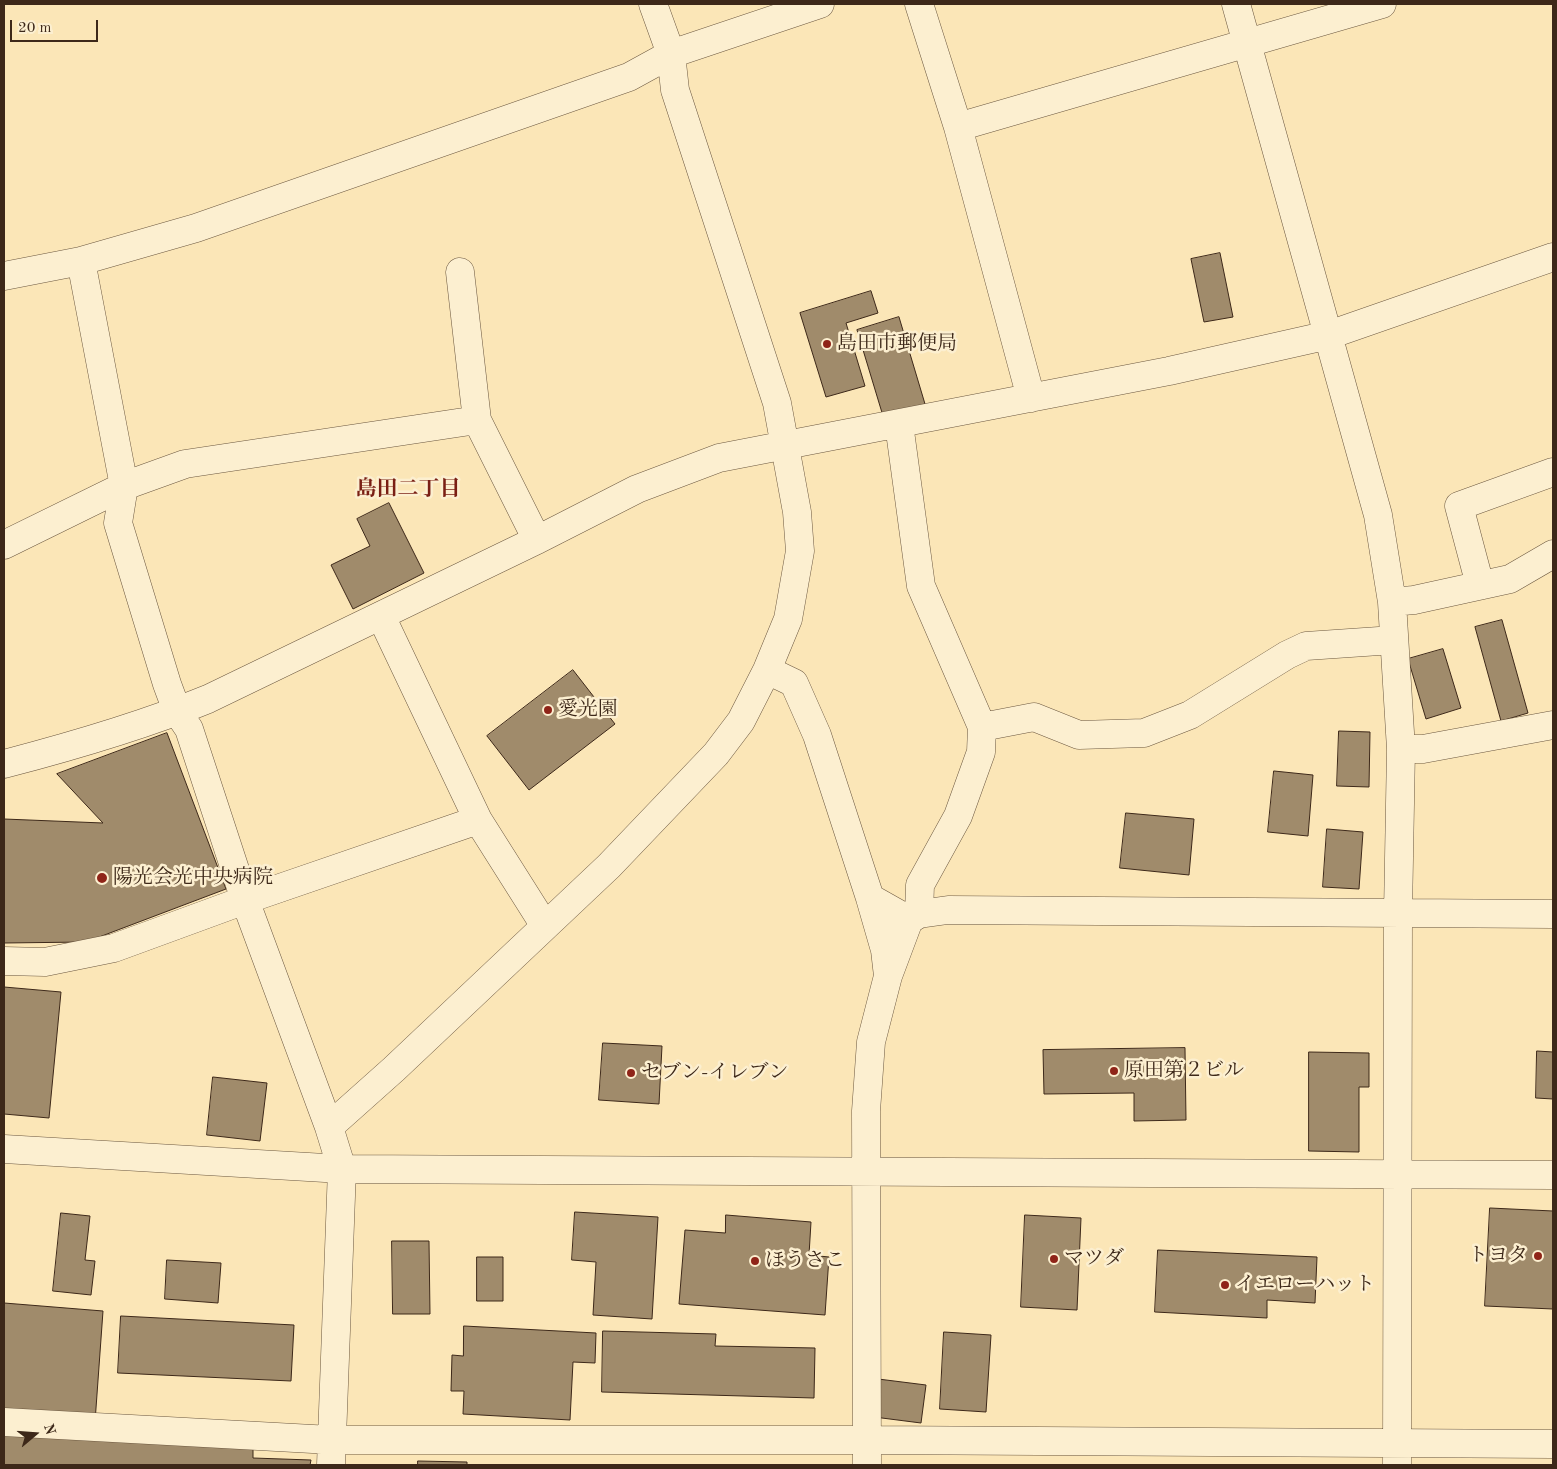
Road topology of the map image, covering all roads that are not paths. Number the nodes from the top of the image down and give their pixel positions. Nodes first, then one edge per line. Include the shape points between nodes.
1 (820, 4) edge
2 (919, 4) edge
3 (1236, 4) edge
4 (1382, 4) edge
5 (658, 16) edge
6 (1248, 42) junction
7 (671, 54) junction
8 (958, 127) junction
9 (1553, 257) edge
10 (81, 261) junction
11 (460, 272) dead end
12 (4, 276) edge
13 (1329, 335) junction
14 (1031, 398) junction
15 (476, 420) junction
16 (899, 424) junction
17 (784, 445) junction
18 (1553, 472) edge
19 (124, 486) junction
20 (537, 540) junction
21 (4, 545) edge
22 (1553, 554) edge
23 (1480, 585) junction
24 (1392, 602) junction
25 (381, 616) junction
26 (1394, 640) junction
27 (767, 670) junction
28 (177, 711) junction
29 (1553, 725) edge
30 (982, 727) junction
31 (1401, 749) junction
32 (4, 764) edge
33 (478, 820) junction
34 (870, 898) junction
35 (245, 900) junction
36 (1398, 914) junction
37 (1553, 914) edge
38 (914, 917) junction
39 (545, 926) junction
40 (4, 961) edge
41 (888, 976) junction
42 (329, 1127) junction
43 (4, 1149) edge
44 (342, 1169) junction
45 (867, 1172) junction
46 (1397, 1175) junction
47 (1553, 1175) edge
48 (4, 1422) edge
49 (1553, 1444) edge
50 (867, 1452) edge
51 (331, 1453) edge
52 (1397, 1454) edge

1 - 7 street
2 - 8 street
3 - 6 street
4 - 6 street
5 - 7 street
6 - 8 street
6 - 13 street
7 - 10 street via 629,77 196,228
7 - 17 street via 675,90 777,403
8 - 14 street
9 - 13 street
10 - 12 street
10 - 19 street
11 - 15 street
13 - 14 street
13 - 24 street via 1378,515
14 - 16 street
15 - 19 street via 185,464
15 - 20 street
16 - 17 street
16 - 30 street via 922,586
17 - 20 street via 719,458 637,489
17 - 27 street via 797,512 800,552 788,620
18 - 23 street via 1458,506
19 - 21 street
19 - 28 street via 118,523
20 - 25 street
22 - 23 street via 1510,579
23 - 24 street
24 - 26 street
25 - 28 street
25 - 33 street
26 - 30 street via 1306,646 1190,715 1144,733 1079,735 1034,716
26 - 31 street
27 - 34 street via 794,683 818,735
27 - 39 street via 740,721 716,754 609,866
28 - 32 street via 74,746
28 - 35 street via 189,729
29 - 31 street via 1423,749
30 - 38 street via 981,752 958,816 920,885
31 - 36 street
33 - 35 street
33 - 39 street
34 - 38 street
34 - 41 street via 885,950
35 - 40 street via 114,948 45,962
35 - 42 street
36 - 37 street
36 - 38 street via 948,910
36 - 46 street
38 - 41 street
39 - 42 street via 394,1070
41 - 45 street via 871,1042 866,1111
42 - 44 street
43 - 44 street
44 - 45 street
44 - 51 street
45 - 46 street
45 - 50 street
46 - 47 street
46 - 52 street
48 - 51 street
49 - 52 street
50 - 51 street
50 - 52 street

